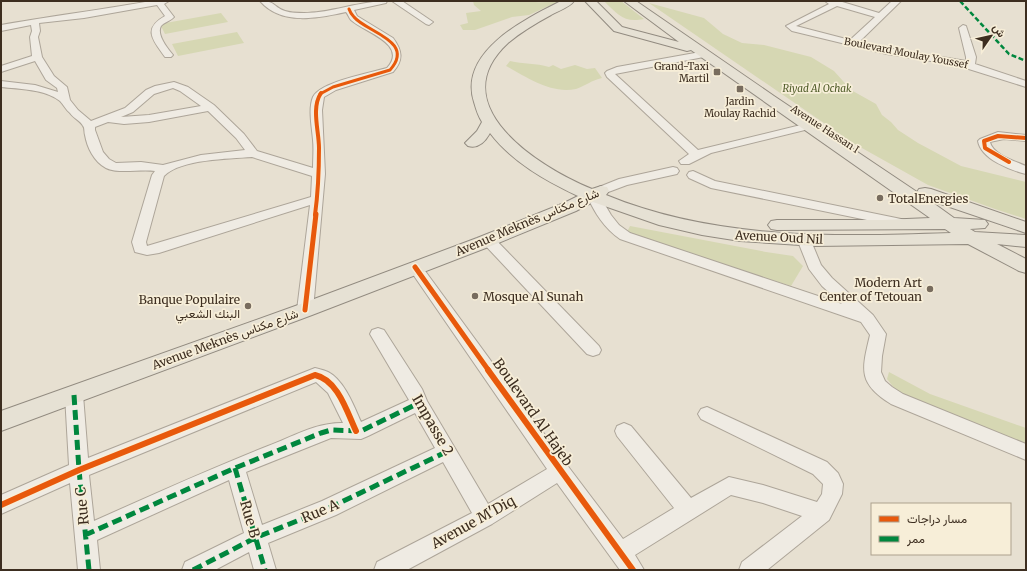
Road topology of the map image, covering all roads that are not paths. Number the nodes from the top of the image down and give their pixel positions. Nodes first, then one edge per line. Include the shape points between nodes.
1 (108, 1) edge
2 (264, 1) edge
3 (383, 1) edge
4 (396, 1) edge
5 (629, 1) edge
6 (635, 1) edge
7 (162, 2) edge
8 (583, 2) edge
9 (833, 2) edge
10 (893, 2) edge
11 (349, 8) junction
12 (880, 16) junction
13 (39, 21) junction
14 (657, 21) junction
15 (429, 22) dead end
16 (611, 23) junction
17 (1, 28) edge
18 (963, 28) dead end
19 (852, 43) junction
20 (701, 51) junction
21 (168, 55) dead end
22 (37, 57) junction
23 (970, 65) junction
24 (1, 69) edge
25 (1, 84) edge
26 (1026, 84) edge
27 (66, 100) junction
28 (210, 106) junction
29 (104, 119) junction
30 (489, 122) junction
31 (88, 125) junction
32 (808, 126) junction
33 (1026, 138) edge
34 (473, 143) dead end
35 (253, 153) junction
36 (697, 155) junction
37 (685, 161) junction
38 (162, 169) junction
39 (1026, 170) edge
40 (673, 171) junction
41 (319, 174) junction
42 (693, 176) junction
43 (598, 193) junction
44 (925, 193) junction
45 (317, 199) junction
46 (949, 223) junction
47 (906, 224) junction
48 (1026, 228) edge
49 (975, 231) junction
50 (1026, 232) edge
51 (1001, 238) junction
52 (488, 240) junction
53 (809, 240) junction
54 (1026, 241) edge
55 (1022, 260) edge
56 (415, 267) junction
57 (305, 310) junction
58 (867, 318) junction
59 (378, 334) dead end
60 (593, 350) dead end
61 (74, 395) junction
62 (419, 403) junction
63 (707, 414) dead end
64 (1, 421) edge
65 (356, 431) junction
66 (624, 431) dead end
67 (448, 451) junction
68 (1026, 452) edge
69 (235, 468) junction
70 (79, 470) junction
71 (560, 471) junction
72 (1, 505) edge
73 (689, 511) junction
74 (822, 513) junction
75 (485, 517) junction
76 (85, 535) junction
77 (255, 538) junction
78 (620, 553) junction
79 (89, 570) edge
80 (192, 570) edge
81 (265, 570) edge
82 (385, 570) edge
83 (633, 570) edge
84 (750, 570) edge

1 - 13 street
2 - 11 street via 276,10 290,15 317,14
3 - 11 street
4 - 15 street
5 - 14 main road, Avenue Hassan I
6 - 44 main road, Avenue Hassan I via 818,126
7 - 13 street
7 - 21 street via 170,17 158,24 156,30 160,44
8 - 16 main road
8 - 30 main road via 526,25 488,57 481,71 478,89 482,108
8 - 43 main road via 572,4 547,18 509,45 496,60 490,86 500,121 520,142 543,160
9 - 12 street
9 - 19 street, Boulevard Moulay Youssef via 790,26
10 - 12 street
11 - 41 street via 354,18 390,40 394,45 396,62 390,70 331,88 320,94 317,102
12 - 19 street
13 - 17 street
13 - 22 street via 34,37
14 - 16 main road via 641,26
14 - 20 main road, Avenue Hassan I
16 - 20 main road via 625,32
18 - 23 street via 971,57
19 - 23 street, Boulevard Moulay Youssef
20 - 32 main road, Avenue Hassan I
20 - 36 street via 610,73
22 - 24 street
22 - 27 street via 50,78 62,87
23 - 26 street, Boulevard Moulay Youssef
25 - 27 street via 45,91
27 - 31 street
28 - 29 street via 142,119
28 - 29 street via 174,85 150,92 130,110
28 - 35 street
29 - 31 street
30 - 34 main road
30 - 43 main road via 494,130 529,162 561,180
31 - 38 street via 90,138 96,150 110,165
32 - 36 street via 706,150
32 - 46 main road, Avenue Hassan I
33 - 39 street via 1003,136 984,141 985,148
35 - 38 street via 181,163
35 - 41 street
36 - 37 street
37 - 40 street via 671,165
37 - 42 street via 698,168
38 - 45 street via 158,175 138,246 142,251 154,250
40 - 42 street
40 - 43 street, Avenue Meknès شارع مكناس via 623,182
41 - 45 street
42 - 47 street via 711,184
43 - 47 main road, Avenue Oud Nil via 675,212 749,224
43 - 52 main road, Avenue Meknès شارع مكناس
43 - 53 main road, Avenue Oud Nil via 632,211 666,221 749,237
43 - 58 street via 604,217 624,236
44 - 48 main road
44 - 49 main road, Avenue Hassan I
45 - 57 street
46 - 47 main road, Avenue Oud Nil
46 - 49 main road, Avenue Hassan I
49 - 50 main road, Avenue Hassan I
49 - 51 main road
49 - 53 main road, Avenue Oud Nil
49 - 55 main road
51 - 54 main road
51 - 55 main road
52 - 56 main road, Avenue Meknès شارع مكناس
52 - 60 street
53 - 55 main road via 949,248
53 - 58 street via 814,266 827,282
56 - 57 main road, Avenue Meknès شارع مكناس
56 - 71 street, Boulevard Al Hajeb
57 - 61 main road, Avenue Meknès شارع مكناس
58 - 68 street via 878,334 871,368 873,378 880,388 897,398
59 - 62 street, Impasse 2 via 416,394
61 - 64 main road, Avenue Meknès شارع مكناس
61 - 70 street, Rue C
62 - 65 street
62 - 67 street, Impasse 2
63 - 74 street via 827,473 833,480 834,489
65 - 69 street via 331,430 321,433
65 - 70 street via 345,406 328,380 316,375
66 - 73 street
67 - 75 street, Impasse 2
67 - 77 street, Rue A via 329,508
69 - 76 street
69 - 77 street, Rue B
70 - 72 street
70 - 76 street, Rue C
71 - 75 street, Avenue M'Diq
71 - 78 street, Boulevard Al Hajeb
73 - 74 street via 729,486
73 - 78 street
74 - 84 street
75 - 82 street, Avenue M'Diq
76 - 79 street, Rue C
77 - 80 street, Rue A
77 - 81 street, Rue B
78 - 83 street, Boulevard Al Hajeb

